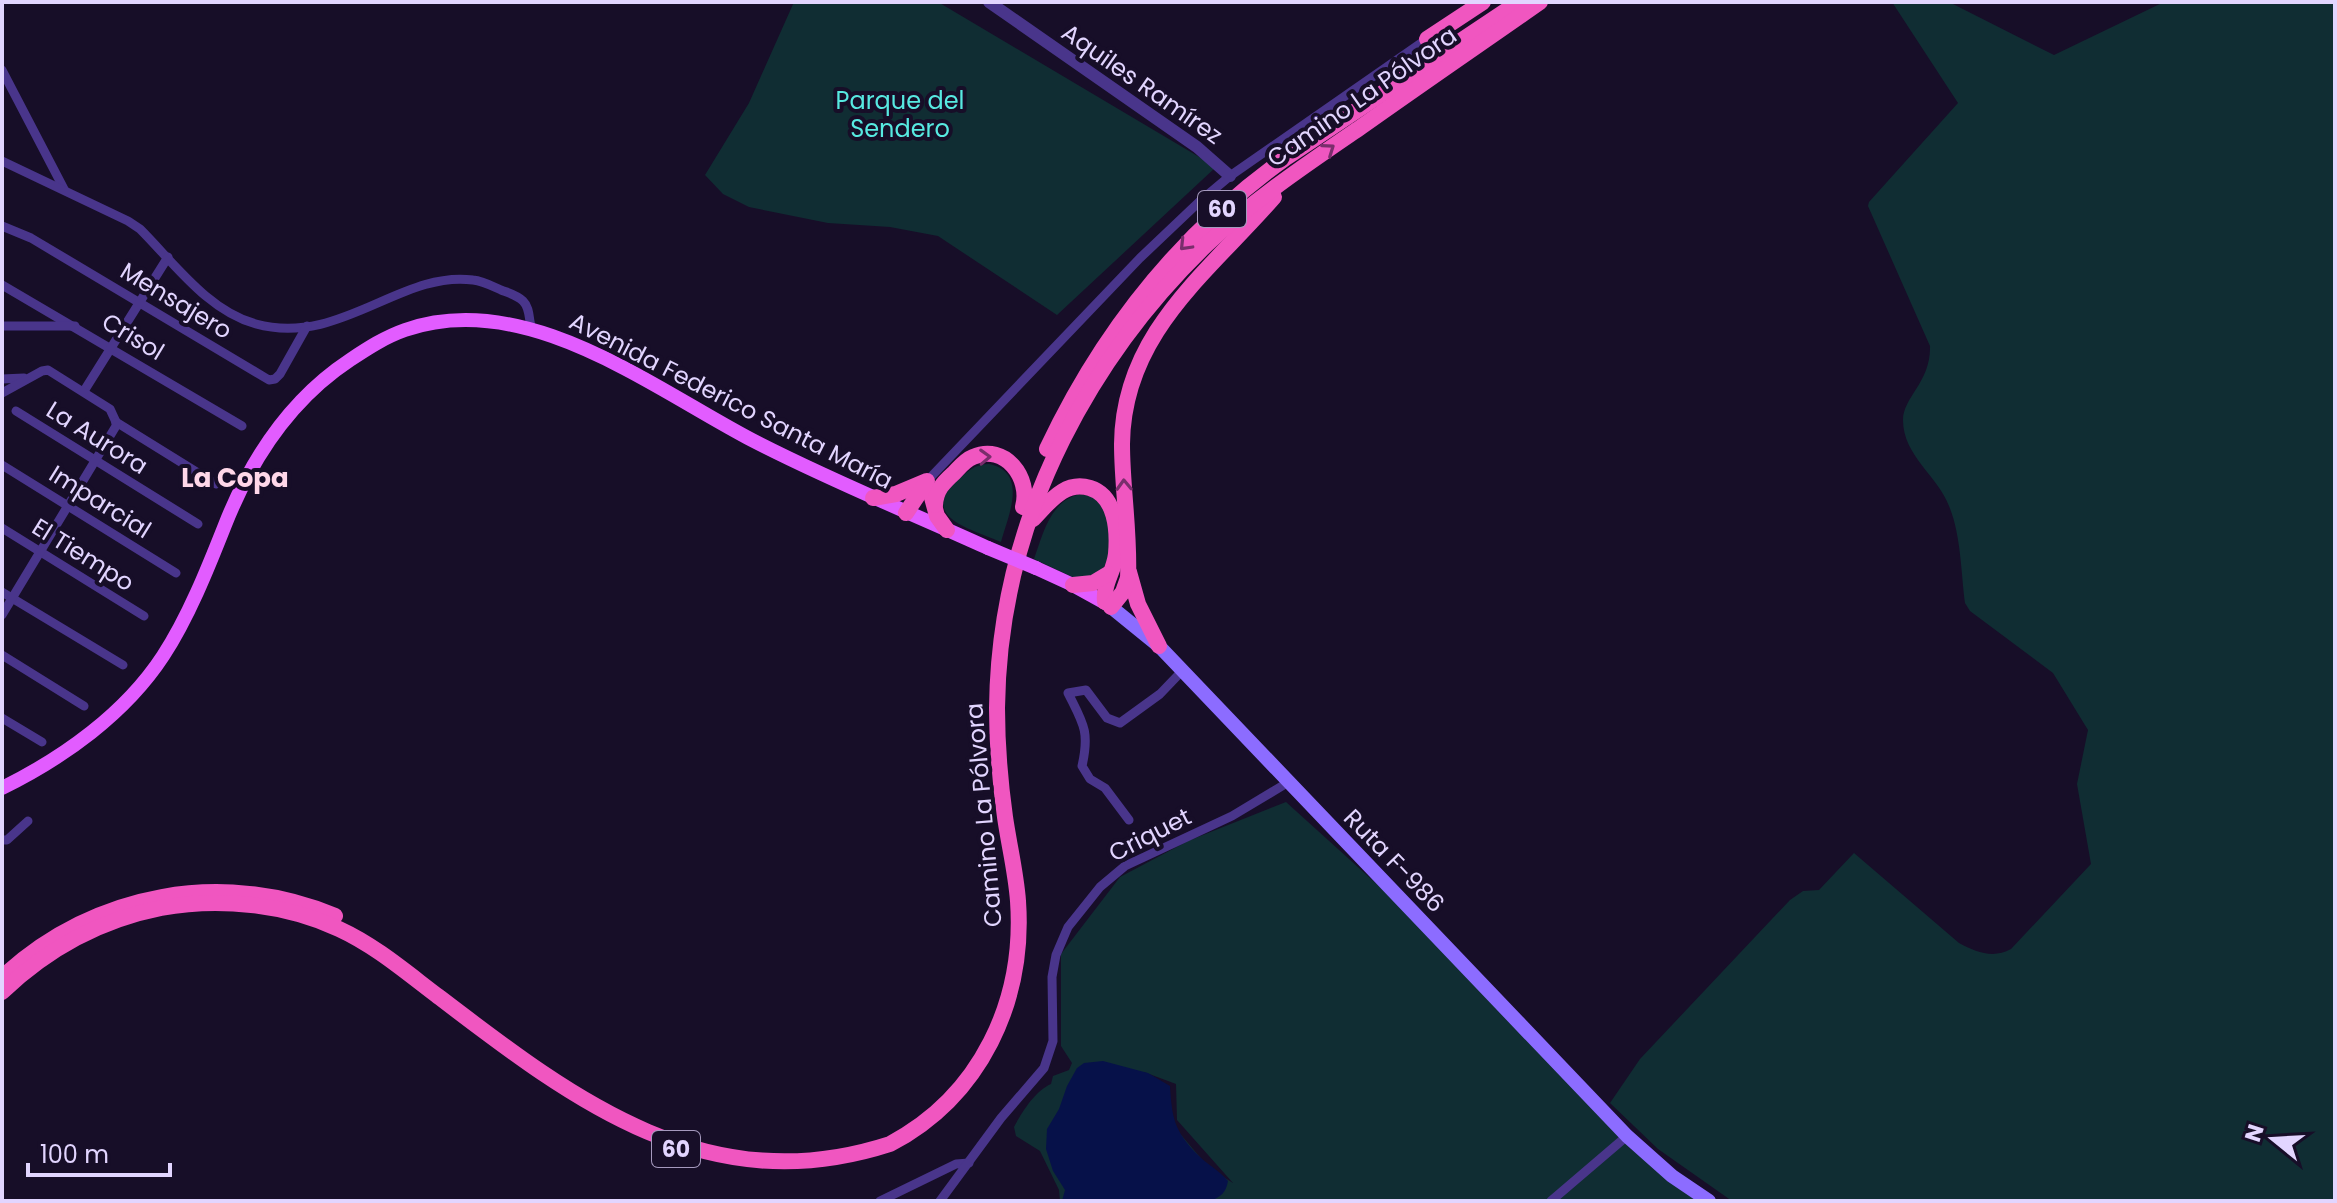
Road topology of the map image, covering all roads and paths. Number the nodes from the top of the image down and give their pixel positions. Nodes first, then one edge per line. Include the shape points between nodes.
1 (989, 2) edge
2 (1483, 2) edge
3 (1519, 2) edge
4 (1540, 2) edge
5 (1427, 39) joint
6 (2, 70) edge
7 (2, 161) edge
8 (1296, 172) junction
9 (1230, 176) junction
10 (64, 189) junction
11 (2, 226) edge
12 (168, 257) junction
13 (2, 285) edge
14 (140, 302) junction
15 (2, 326) edge
16 (75, 326) junction
17 (307, 326) junction
18 (532, 329) junction
19 (110, 348) junction
20 (28, 378) junction
21 (2, 379) edge
22 (84, 391) junction
23 (2, 393) edge
24 (16, 411) dead end
25 (116, 422) junction
26 (242, 426) dead end
27 (97, 460) junction
28 (2, 465) edge
29 (216, 484) dead end
30 (931, 490) junction
31 (873, 498) junction
32 (70, 506) junction
33 (1023, 507) junction
34 (906, 513) junction
35 (198, 524) dead end
36 (1027, 526) junction
37 (2, 528) edge
38 (947, 530) junction
39 (41, 552) junction
40 (1127, 563) junction
41 (1036, 568) joint
42 (176, 573) dead end
43 (1108, 574) junction
44 (1073, 585) junction
45 (2, 592) edge
46 (12, 598) junction
47 (1108, 604) junction
48 (2, 615) edge
49 (144, 616) dead end
50 (1159, 646) junction
51 (2, 655) edge
52 (123, 665) dead end
53 (1182, 671) junction
54 (84, 706) dead end
55 (2, 718) edge
56 (42, 742) dead end
57 (1287, 783) junction
58 (2, 788) edge
59 (1129, 820) dead end
60 (28, 821) dead end
61 (2, 840) edge
62 (2, 977) edge
63 (2, 992) edge
64 (1627, 1136) junction
65 (664, 1156) dead end
66 (969, 1163) junction
67 (741, 1174) dead end
68 (880, 1201) edge
69 (940, 1201) edge
70 (1551, 1201) edge
71 (1709, 1201) edge

1 - 9 street, Aquiles Ramírez via 1197,147
2 - 5 highway
3 -> 33 highway, Camino La Pólvora / 60 via 1256,179 1190,239 1139,297 1088,371
8 -> 4 highway, Camino La Pólvora / 60
5 - 9 street
6 - 10 street
7 - 10 street
8 - 36 highway, Camino La Pólvora / 60 via 1206,245 1128,333 1070,426
40 -> 8 highway via 1123,434 1142,358 1175,303
9 - 30 street via 1140,258
10 - 12 street via 128,221
11 - 14 street, Mensajero
12 - 14 street
12 - 17 street via 211,300 240,318 274,327
13 - 16 street, Crisol
14 - 17 street, Mensajero via 269,380 280,374
14 - 19 street
15 - 16 street
16 - 19 street, Crisol
17 - 18 street via 344,318 436,282 470,280 524,301
18 - 31 main road, Avenida Federico Santa María via 588,350
18 - 58 main road, Avenida Federico Santa María via 461,320 406,329 381,340 317,385 260,453 178,630 148,676 66,751
19 - 22 street
19 - 26 street, Crisol
20 - 21 street
20 - 22 street via 48,370
20 - 23 street
22 - 25 street via 110,409
24 - 27 street, La Aurora
25 - 27 street
25 - 29 street
27 - 32 street
27 - 35 street, La Aurora
28 - 32 street, Imparcial
30 - 31 highway
30 -> 33 highway via 970,458 998,456 1020,474
30 - 34 highway
30 - 38 highway via 939,521
31 - 34 main road, Avenida Federico Santa María
32 - 39 street
32 - 42 street, Imparcial
33 - 62 highway, Camino La Pólvora / 60 via 1001,587 989,664 991,794 1009,920 1002,984 982,1040 959,1075 920,1114 873,1142 825,1159 777,1166 720,1162 664,1145 607,1113 371,934 326,912 265,895 189,893 126,905 59,934
34 - 38 main road, Avenida Federico Santa María
36 - 43 highway via 1062,491 1081,486 1100,492 1112,507 1115,531 1116,553
36 - 67 highway, Camino La Pólvora / 60 via 999,657 999,765 1019,931 1012,988 996,1034 953,1097 896,1141 820,1171
37 - 39 street, El Tiempo
38 - 41 main road, Avenida Federico Santa María, bridge
39 - 46 street
39 - 49 street, El Tiempo
40 - 47 highway via 1126,585
40 - 50 highway via 1138,604
41 - 44 main road, Ruta F-986
43 - 44 highway via 1093,583
43 - 47 highway
44 - 47 main road, Ruta F-986
45 - 46 street
46 - 48 street
46 - 52 street
47 - 50 main road, Ruta F-986
50 - 53 main road, Ruta F-986
51 - 54 street
53 - 57 main road, Ruta F-986
53 - 59 street via 1120,723 1107,718 1086,690 1068,693 1086,730 1082,766
55 - 56 street
57 - 64 main road, Ruta F-986
57 - 66 street, Criquet via 1232,816 1125,866 1100,887 1068,927 1056,955 1048,1058
60 - 61 street
63 - 65 highway, 60 via 77,938 139,914 206,903 288,912 370,946 599,1119
64 - 70 street
64 - 71 main road, Ruta F-986
66 - 68 street via 956,1164
66 - 69 street, Criquet

